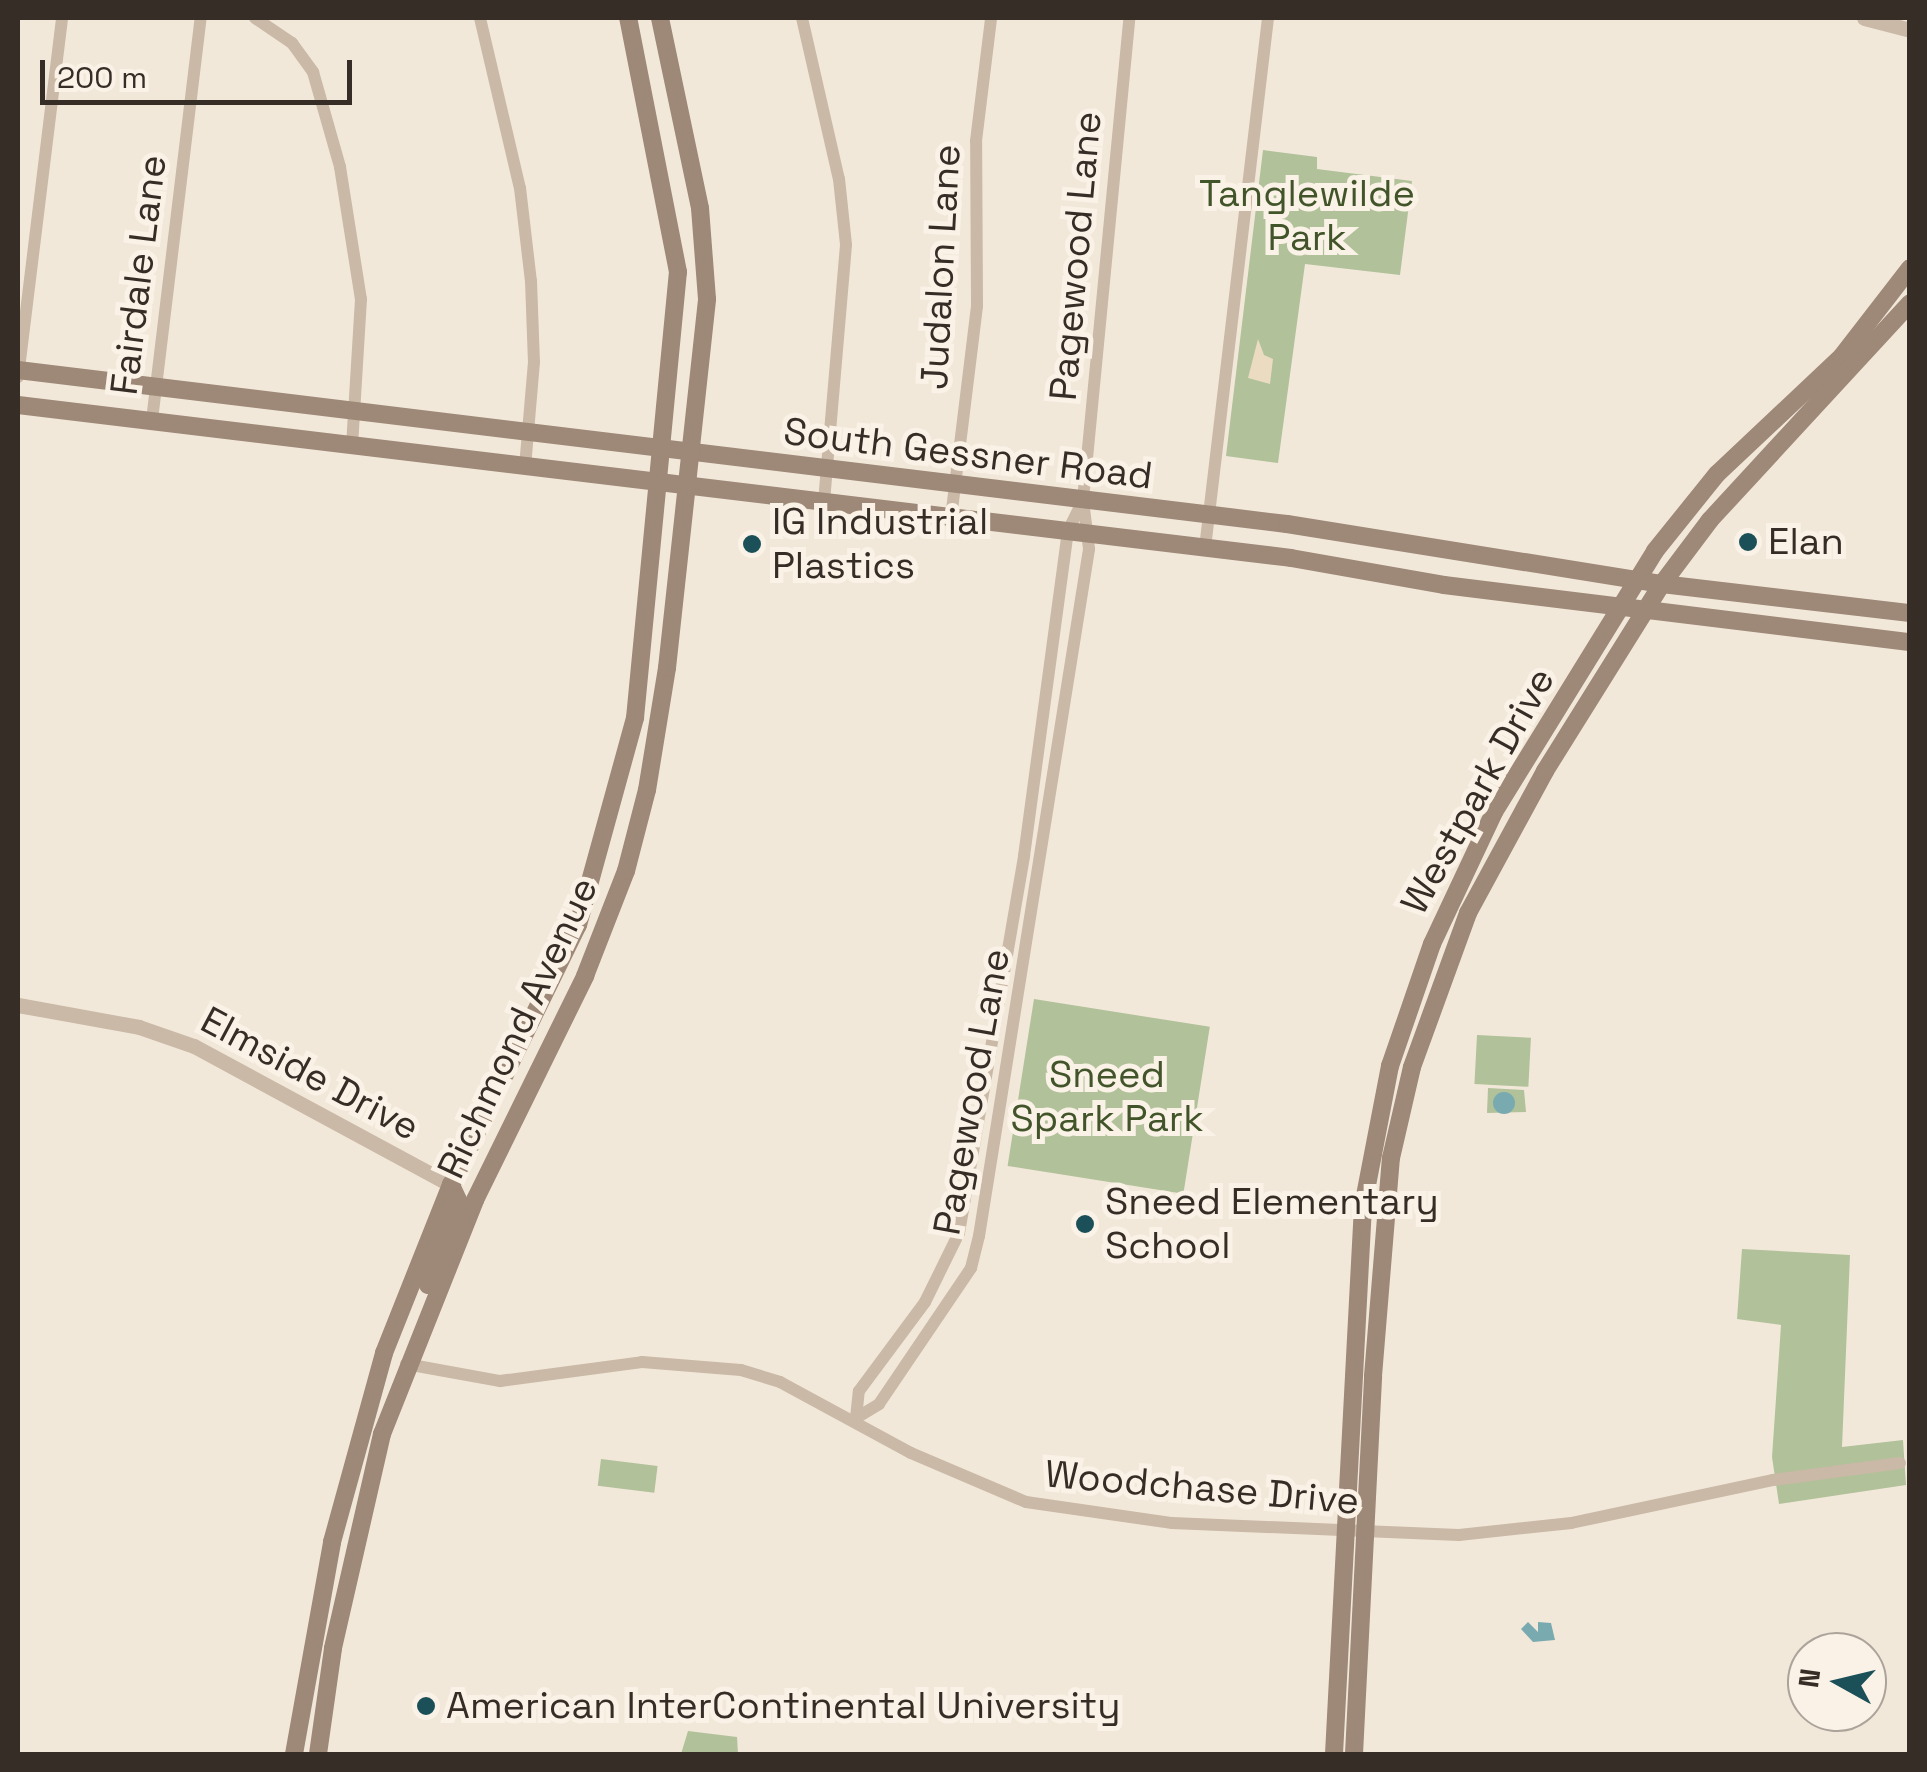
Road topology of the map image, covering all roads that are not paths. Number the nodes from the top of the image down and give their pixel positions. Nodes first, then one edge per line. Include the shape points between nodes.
1 (62, 18) edge
2 (201, 18) edge
3 (255, 18) edge
4 (480, 18) edge
5 (628, 18) edge
6 (660, 18) edge
7 (802, 18) edge
8 (990, 18) edge
9 (1129, 18) edge
10 (1268, 18) edge
11 (1864, 18) edge
12 (1910, 30) edge
13 (692, 168) junction
14 (662, 174) junction
15 (1910, 268) edge
16 (1910, 302) edge
17 (1862, 347) junction
18 (18, 373) edge
19 (156, 386) junction
20 (18, 405) edge
21 (357, 410) junction
22 (152, 420) junction
23 (530, 432) junction
24 (352, 446) junction
25 (663, 451) junction
26 (692, 455) junction
27 (525, 467) junction
28 (829, 470) junction
29 (660, 480) junction
30 (688, 483) junction
31 (954, 486) junction
32 (1083, 500) junction
33 (824, 502) junction
34 (1210, 514) junction
35 (951, 518) junction
36 (1068, 531) junction
37 (1090, 533) junction
38 (1390, 544) junction
39 (1206, 548) junction
40 (1384, 573) junction
41 (1636, 578) junction
42 (1662, 584) junction
43 (1855, 606) junction
44 (1620, 607) junction
45 (1645, 611) junction
46 (1910, 613) edge
47 (1852, 636) junction
48 (1910, 642) edge
49 (643, 657) junction
50 (667, 668) junction
51 (1527, 760) junction
52 (1545, 770) junction
53 (1448, 905) junction
54 (1468, 913) junction
55 (18, 1005) edge
56 (531, 1028) junction
57 (555, 1036) junction
58 (451, 1185) junction
59 (418, 1266) junction
60 (431, 1300) junction
61 (406, 1364) junction
62 (856, 1418) junction
63 (1900, 1464) dead end
64 (1354, 1533) junction
65 (332, 1542) junction
66 (354, 1548) junction
67 (1336, 1696) junction
68 (1357, 1698) junction
69 (322, 1728) junction
70 (297, 1730) junction
71 (294, 1754) edge
72 (318, 1754) edge
73 (1334, 1754) edge
74 (1354, 1754) edge

1 - 18 street
2 - 19 street, Fairdale Lane
3 - 21 street via 292,43 312,72 328,116 361,299
4 - 23 street via 520,188 532,281
5 - 14 main road, Richmond Avenue
6 - 13 main road, Richmond Avenue
7 - 28 street via 839,179 846,245
8 - 31 street, Judalon Lane via 976,141 977,306
9 - 32 street, Pagewood Lane
10 - 34 street
11 - 12 street
13 - 14 main road
13 - 26 main road, Richmond Avenue via 707,299
14 - 25 main road, Richmond Avenue via 678,272
15 - 17 main road, Westpark Drive
16 - 17 main road, Westpark Drive
17 - 41 main road, Westpark Drive via 1717,474
17 - 42 main road, Westpark Drive
18 - 19 main road, South Gessner Road
19 - 21 main road, South Gessner Road
19 - 22 street, Fairdale Lane
20 - 22 main road, South Gessner Road
21 - 23 main road, South Gessner Road
21 - 24 street
22 - 24 main road, South Gessner Road
23 - 25 main road, South Gessner Road
23 - 27 street
24 - 27 main road, South Gessner Road
25 - 26 main road, South Gessner Road
25 - 29 main road, Richmond Avenue
26 - 28 main road, South Gessner Road
26 - 30 main road, Richmond Avenue
27 - 29 main road, South Gessner Road
28 - 31 main road, South Gessner Road
28 - 33 street
29 - 30 main road, South Gessner Road
29 - 49 main road, Richmond Avenue
30 - 33 main road, South Gessner Road
30 - 50 main road, Richmond Avenue
31 - 32 main road, South Gessner Road
31 - 35 street, Judalon Lane
32 - 34 main road, South Gessner Road
32 - 36 street, Pagewood Lane
32 - 37 street, Pagewood Lane
33 - 35 main road, South Gessner Road
34 - 38 main road, South Gessner Road
34 - 39 street
35 - 36 main road, South Gessner Road
36 - 37 main road, South Gessner Road
36 - 62 street, Pagewood Lane via 1024,856 958,1232 926,1302 859,1391
37 - 39 main road, South Gessner Road
37 - 62 street, Pagewood Lane via 1051,813 971,1268 879,1404
38 - 40 main road
38 - 41 main road, South Gessner Road
39 - 40 main road, South Gessner Road
40 - 44 main road, South Gessner Road
41 - 42 main road, South Gessner Road
41 - 44 main road, Westpark Drive
42 - 43 main road, South Gessner Road
42 - 45 main road, Westpark Drive
43 - 46 main road, South Gessner Road
43 - 47 main road
44 - 45 main road, South Gessner Road
44 - 51 main road, Westpark Drive
45 - 47 main road, South Gessner Road
45 - 52 main road, Westpark Drive
47 - 48 main road, South Gessner Road
49 - 50 main road
49 - 56 main road, Richmond Avenue via 598,871
50 - 57 main road, Richmond Avenue via 626,871
51 - 52 main road
51 - 53 main road, Westpark Drive
52 - 54 main road, Westpark Drive
53 - 54 main road
53 - 64 main road, Westpark Drive via 1390,1066 1363,1206
54 - 64 main road, Westpark Drive via 1412,1067 1392,1158
55 - 58 street, Elmside Drive via 139,1026 194,1046
56 - 57 main road
56 - 58 main road, Richmond Avenue
57 - 60 main road, Richmond Avenue
58 - 59 main road, Richmond Avenue
58 - 60 main road via 458,1200 428,1284
59 - 61 main road via 416,1300 398,1352
59 - 65 main road, Richmond Avenue via 374,1383
60 - 61 main road, Richmond Avenue
61 - 62 street, Woodchase Drive via 500,1381 642,1362 718,1366 780,1382
61 - 66 main road, Richmond Avenue
62 - 64 street, Woodchase Drive via 912,1453 1026,1502 1138,1520
63 - 64 street, Woodchase Drive via 1773,1480 1546,1527
64 - 67 main road, Westpark Drive
64 - 68 main road, Westpark Drive
65 - 66 main road
65 - 70 main road, Richmond Avenue
66 - 69 main road, Richmond Avenue
67 - 68 main road
67 - 73 main road, Westpark Drive
68 - 74 main road, Westpark Drive
69 - 70 main road
69 - 72 main road, Richmond Avenue
70 - 71 main road, Richmond Avenue

